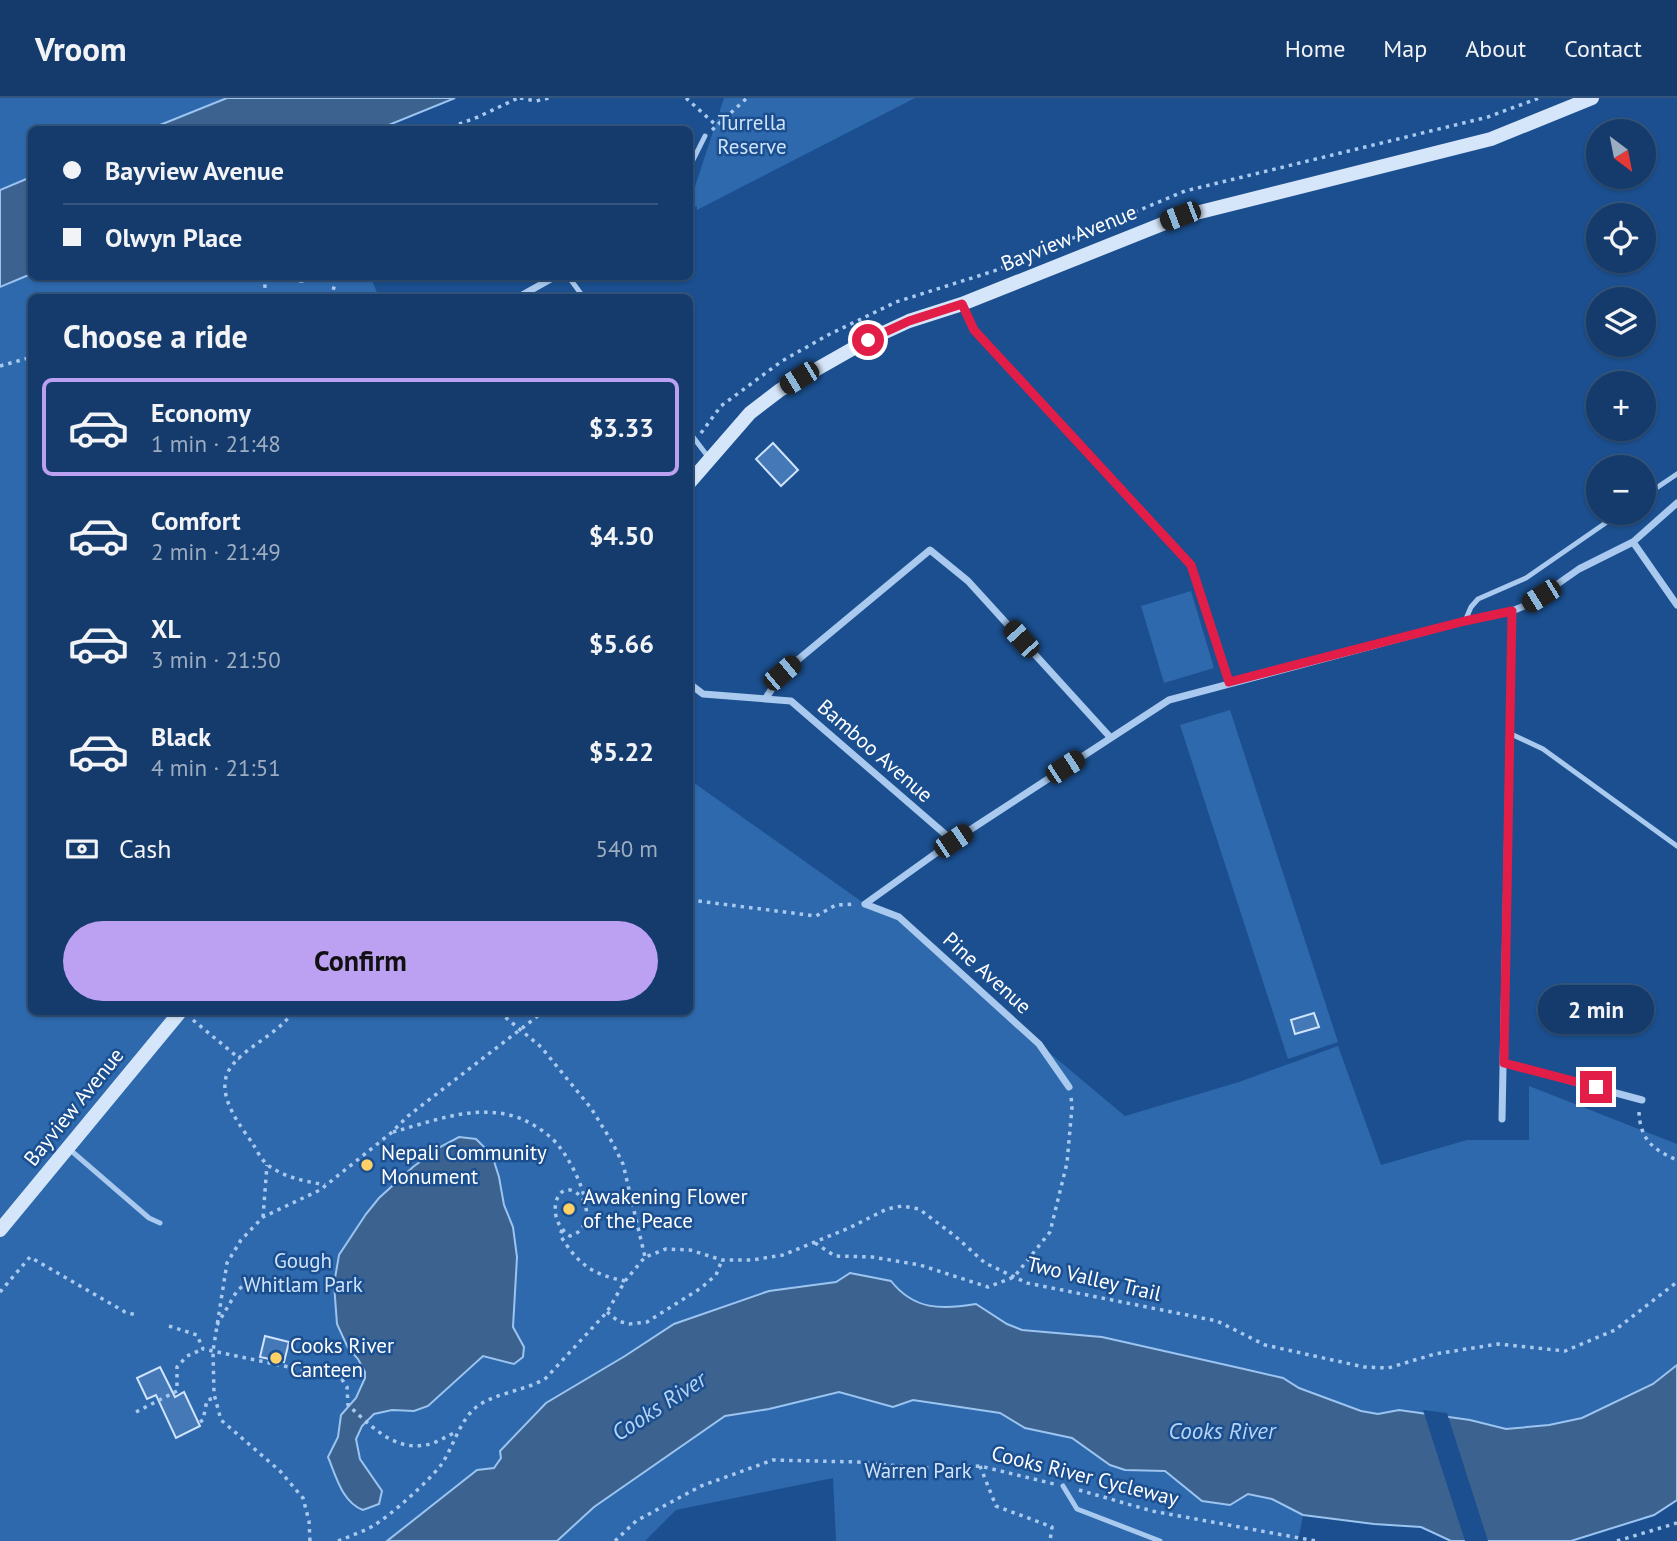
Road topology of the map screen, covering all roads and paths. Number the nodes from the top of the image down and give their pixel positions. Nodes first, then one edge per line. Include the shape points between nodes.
1 (519, 98) edge
2 (549, 98) edge
3 (686, 98) edge
4 (747, 98) edge
5 (1592, 98) edge
6 (454, 126) edge
7 (717, 126) junction
8 (705, 136) joint
9 (693, 160) edge
10 (549, 280) edge
11 (524, 294) edge
12 (962, 304) junction
13 (28, 357) edge
14 (0, 366) edge
15 (693, 437) edge
16 (709, 458) junction
17 (1677, 474) edge
18 (693, 478) edge
19 (1656, 488) edge
20 (1677, 503) edge
21 (1603, 525) edge
22 (1633, 542) junction
23 (1677, 605) edge
24 (1512, 611) junction
25 (1465, 621) junction
26 (1229, 682) junction
27 (693, 686) edge
28 (766, 698) junction
29 (1511, 734) junction
30 (1110, 737) junction
31 (953, 841) junction
32 (1677, 846) edge
33 (693, 900) edge
34 (865, 904) junction
35 (186, 1015) edge
36 (290, 1015) edge
37 (503, 1015) edge
38 (539, 1015) edge
39 (521, 1029) junction
40 (240, 1059) junction
41 (1504, 1063) junction
42 (1069, 1087) joint
43 (1643, 1100) joint
44 (1503, 1119) dead end
45 (391, 1133) junction
46 (68, 1148) junction
47 (1677, 1160) edge
48 (267, 1165) junction
49 (326, 1185) junction
50 (585, 1202) junction
51 (262, 1217) junction
52 (160, 1223) dead end
53 (0, 1230) edge
54 (562, 1230) junction
55 (815, 1243) junction
56 (645, 1256) junction
57 (722, 1260) junction
58 (253, 1277) dead end
59 (1013, 1277) junction
60 (625, 1281) junction
61 (1677, 1282) edge
62 (0, 1292) edge
63 (607, 1312) junction
64 (136, 1315) dead end
65 (169, 1326) dead end
66 (216, 1326) junction
67 (203, 1349) junction
68 (213, 1351) junction
69 (359, 1366) dead end
70 (341, 1378) junction
71 (215, 1398) junction
72 (136, 1412) dead end
73 (200, 1422) dead end
74 (458, 1431) junction
75 (980, 1466) junction
76 (1063, 1486) junction
77 (1677, 1523) edge
78 (310, 1541) edge
79 (338, 1541) edge
80 (615, 1541) edge
81 (1050, 1541) edge
82 (1160, 1541) edge
83 (1316, 1541) edge
84 (1617, 1541) edge

1 - 2 path
1 - 6 path
3 - 7 path
4 - 7 path
5 - 12 main road, Bayview Avenue via 1491,139 1180,216
7 - 8 path
8 - 9 lane
10 - 11 street
12 - 16 main road, Bayview Avenue via 868,340 780,390 750,413
12 - 26 street via 974,330 1191,565
13 - 14 path
15 - 16 lane
16 - 18 main road, Bayview Avenue
17 - 19 lane
20 - 22 street
21 - 25 lane via 1526,578 1478,599
22 - 23 street
22 - 24 street
24 - 25 street
24 - 29 street
25 - 26 street
26 - 30 street via 1169,699
27 - 28 street, Bamboo Avenue via 702,694
28 - 30 street via 782,673 930,550 968,581
28 - 31 street, Bamboo Avenue via 792,701
29 - 32 lane via 1543,749
29 - 41 street
30 - 31 street
31 - 34 street
33 - 34 path via 816,916 836,905
34 - 42 street, Pine Avenue via 899,917 1039,1044
35 - 40 path
35 - 46 main road, Bayview Avenue
36 - 40 path
37 - 39 path
38 - 39 path
39 - 45 path
39 - 56 path via 591,1108 612,1142 623,1164
40 - 48 path via 229,1071 224,1089 233,1116
41 - 43 street
41 - 44 street
42 - 59 path via 1072,1107 1067,1163 1050,1232
43 - 47 path via 1639,1114 1643,1135 1660,1153
45 - 49 path
45 - 50 path via 474,1112 523,1119 560,1147 577,1173
46 - 52 lane
46 - 53 main road, Bayview Avenue
48 - 49 path via 294,1179
48 - 51 path
49 - 51 path
50 - 54 path via 585,1226 570,1236
50 - 54 path via 571,1190 558,1194 555,1218
51 - 66 path via 227,1263
54 - 60 path via 560,1235 572,1255 588,1269
55 - 57 path, Two Valley Trail via 783,1255
55 - 59 path via 835,1256 920,1265 988,1287
55 - 59 path, Two Valley Trail via 902,1206 919,1209 985,1263
56 - 57 path, Two Valley Trail via 666,1249 691,1250
56 - 60 path
57 - 63 path via 716,1275 701,1288 647,1322 629,1324
58 - 66 path via 237,1291
59 - 61 path, Two Valley Trail via 1217,1321 1265,1345 1388,1368 1435,1354 1498,1344 1565,1351 1615,1330
60 - 63 path
62 - 64 path via 30,1256
63 - 74 path via 546,1378 483,1401
65 - 67 path via 197,1335
66 - 68 path
67 - 68 path
67 - 72 path via 177,1367 177,1391
68 - 70 path
68 - 71 path
69 - 70 path
70 - 74 path via 348,1387 348,1405 396,1443 426,1446
71 - 73 path via 207,1400
71 - 78 path via 221,1420 280,1471 303,1498
74 - 79 path via 440,1465 397,1506 373,1525
75 - 76 path, Cooks River Cycleway
75 - 80 path, Cooks River Cycleway via 920,1468 773,1460 701,1486 636,1521
75 - 81 path via 996,1506 1052,1527
76 - 82 lane via 1077,1509
76 - 83 path, Cooks River Cycleway via 1152,1511
77 - 84 path

